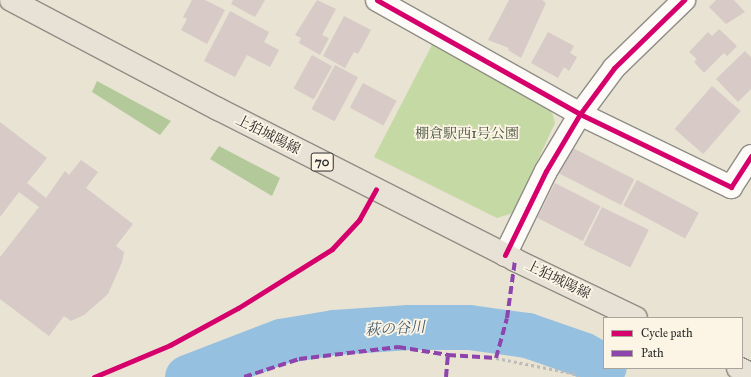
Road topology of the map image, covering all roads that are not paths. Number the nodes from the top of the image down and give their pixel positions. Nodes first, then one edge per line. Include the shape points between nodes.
1 (11, 0) edge
2 (377, 0) edge
3 (684, 0) edge
4 (580, 114) junction
5 (751, 156) edge
6 (505, 255) junction
7 (634, 317) edge
8 (740, 369) edge
9 (751, 374) edge

1 - 6 main road, 上狛城陽線 / 70
2 - 4 street
3 - 4 street via 614,68
4 - 5 street via 731,187
4 - 6 street via 546,171
6 - 7 main road, 上狛城陽線 / 70
8 - 9 main road

